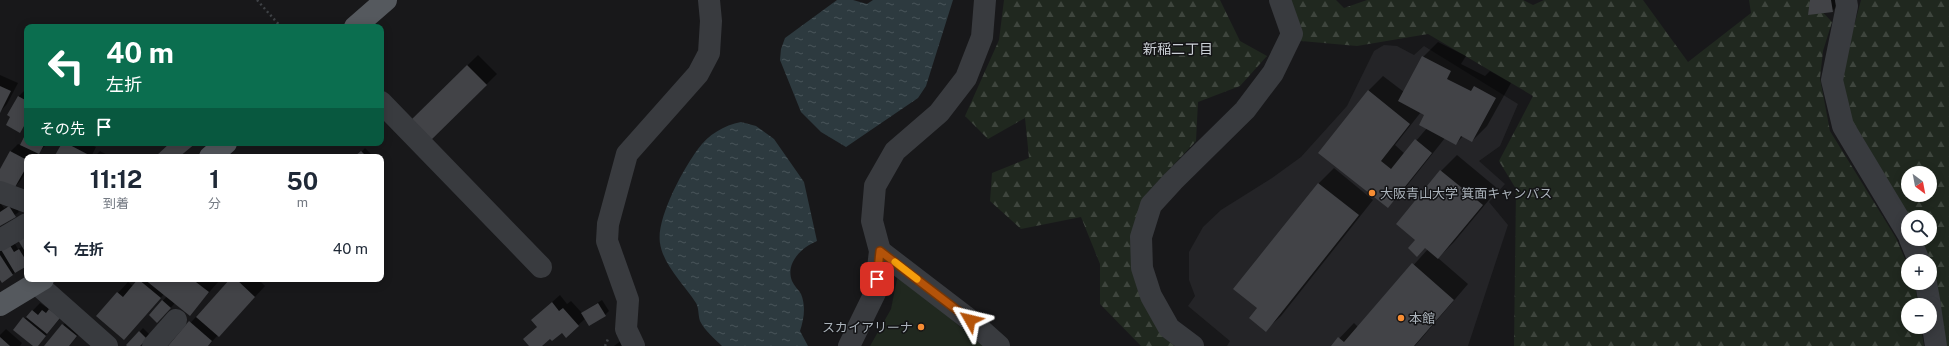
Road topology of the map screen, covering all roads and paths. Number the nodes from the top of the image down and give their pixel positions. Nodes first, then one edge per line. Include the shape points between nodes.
1 (258, 0) edge
2 (386, 0) edge
3 (709, 0) edge
4 (984, 0) edge
5 (1280, 0) edge
6 (1846, 0) edge
7 (278, 24) edge
8 (359, 24) edge
9 (384, 105) edge
10 (223, 146) edge
11 (213, 154) edge
12 (0, 192) edge
13 (24, 201) edge
14 (1901, 222) edge
15 (24, 226) edge
16 (0, 240) edge
17 (880, 251) junction
18 (541, 267) dead end
19 (38, 282) edge
20 (41, 282) edge
21 (0, 305) edge
22 (176, 320) dead end
23 (1934, 334) edge
24 (986, 341) edge
25 (107, 346) edge
26 (153, 346) edge
27 (634, 346) edge
28 (849, 346) edge
29 (1193, 346) edge
30 (1936, 346) edge

1 - 7 path
2 - 8 main road
3 - 27 street via 709,53 698,74 627,154 608,224 607,241 628,300 626,330
4 - 17 street via 982,36 966,78 939,113 895,151 874,186 872,221
5 - 29 street via 1292,34 1273,73 1246,110 1172,181 1151,205 1141,237 1142,268 1151,296 1169,328
6 - 14 street via 1847,6 1832,80 1843,126
9 - 18 street
10 - 11 main road
12 - 13 street
15 - 16 street
17 - 24 street via 970,320
17 - 28 street via 875,293
19 - 21 main road
20 - 25 street
22 - 26 street
23 - 30 street

